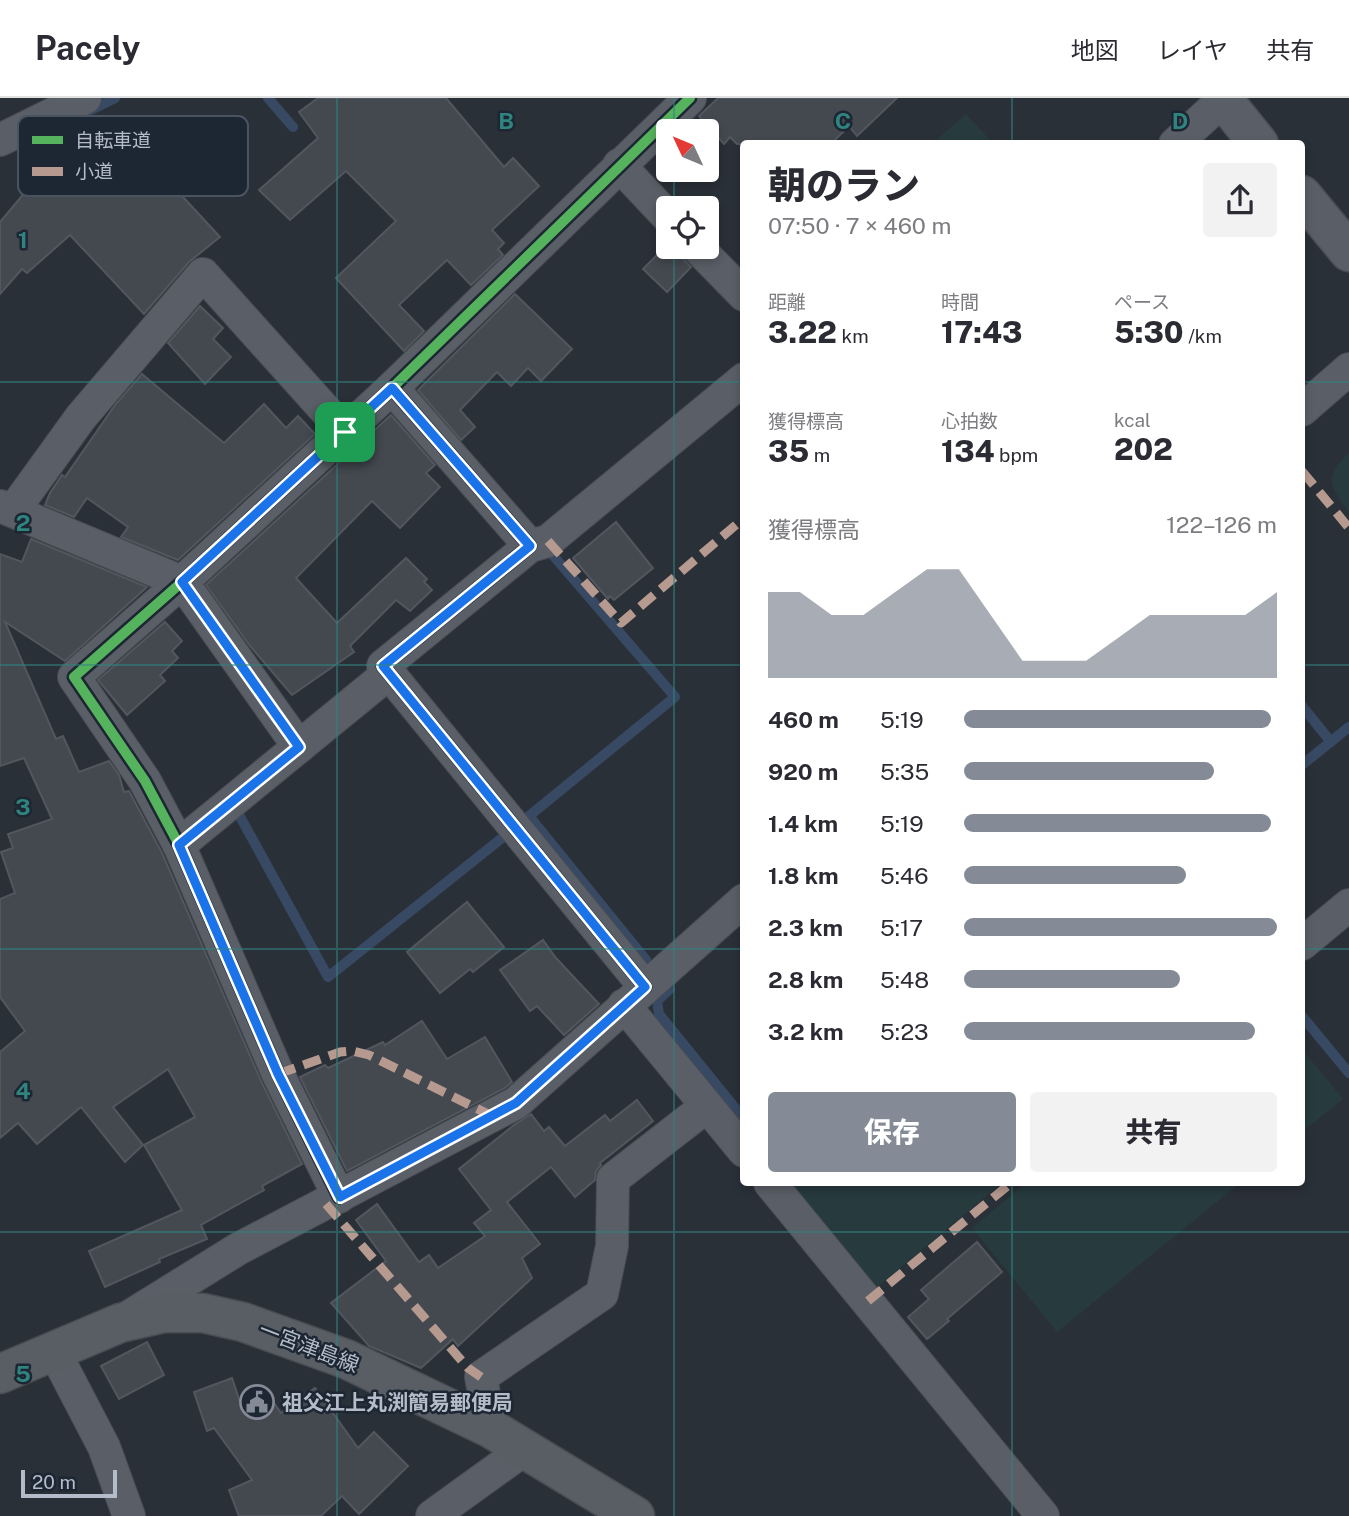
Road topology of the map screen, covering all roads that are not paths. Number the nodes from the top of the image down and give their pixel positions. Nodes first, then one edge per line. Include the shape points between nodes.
1 (85, 98) edge
2 (690, 98) edge
3 (1222, 99) edge
4 (49, 116) edge
5 (18, 131) edge
6 (0, 140) edge
7 (1179, 140) edge
8 (1256, 140) edge
9 (619, 165) junction
10 (1305, 199) edge
11 (656, 204) edge
12 (1349, 252) edge
13 (710, 259) edge
14 (740, 291) edge
15 (1349, 369) edge
16 (740, 382) edge
17 (392, 388) junction
18 (1305, 408) edge
19 (345, 432) junction
20 (6, 509) edge
21 (530, 546) junction
22 (182, 582) junction
23 (389, 673) junction
24 (299, 747) junction
25 (179, 845) junction
26 (740, 903) edge
27 (1349, 905) edge
28 (1305, 942) edge
29 (634, 996) junction
30 (707, 1106) junction
31 (740, 1146) edge
32 (772, 1186) edge
33 (340, 1197) junction
34 (120, 1323) junction
35 (54, 1350) junction
36 (0, 1374) edge
37 (491, 1428) junction
38 (526, 1449) junction
39 (129, 1516) edge
40 (432, 1516) edge
41 (635, 1516) edge
42 (1043, 1516) edge

1 - 4 street
2 - 9 street
3 - 7 street
3 - 8 street
5 - 6 street
9 - 11 street
9 - 17 street
10 - 12 street
13 - 14 street
15 - 18 street
16 - 21 street via 548,541
17 - 19 street
17 - 21 street
19 - 20 street via 203,274
19 - 22 street
20 - 22 street
21 - 23 street via 383,666
22 - 24 street
22 - 25 street via 74,677 145,781
23 - 24 street
23 - 29 street
24 - 25 street
25 - 33 street via 278,1074
26 - 29 street
27 - 28 street
29 - 30 street
29 - 33 street via 516,1103
30 - 31 street
30 - 37 street via 613,1179 612,1246 602,1294 481,1377
32 - 42 street
33 - 34 street via 238,1249
34 - 35 main road, 一宮津島線
34 - 37 main road, 一宮津島線 via 164,1313 203,1313 243,1322 346,1359
35 - 36 main road, 一宮津島線
35 - 39 street via 104,1447
37 - 38 main road, 一宮津島線
38 - 40 street
38 - 41 main road, 一宮津島線

